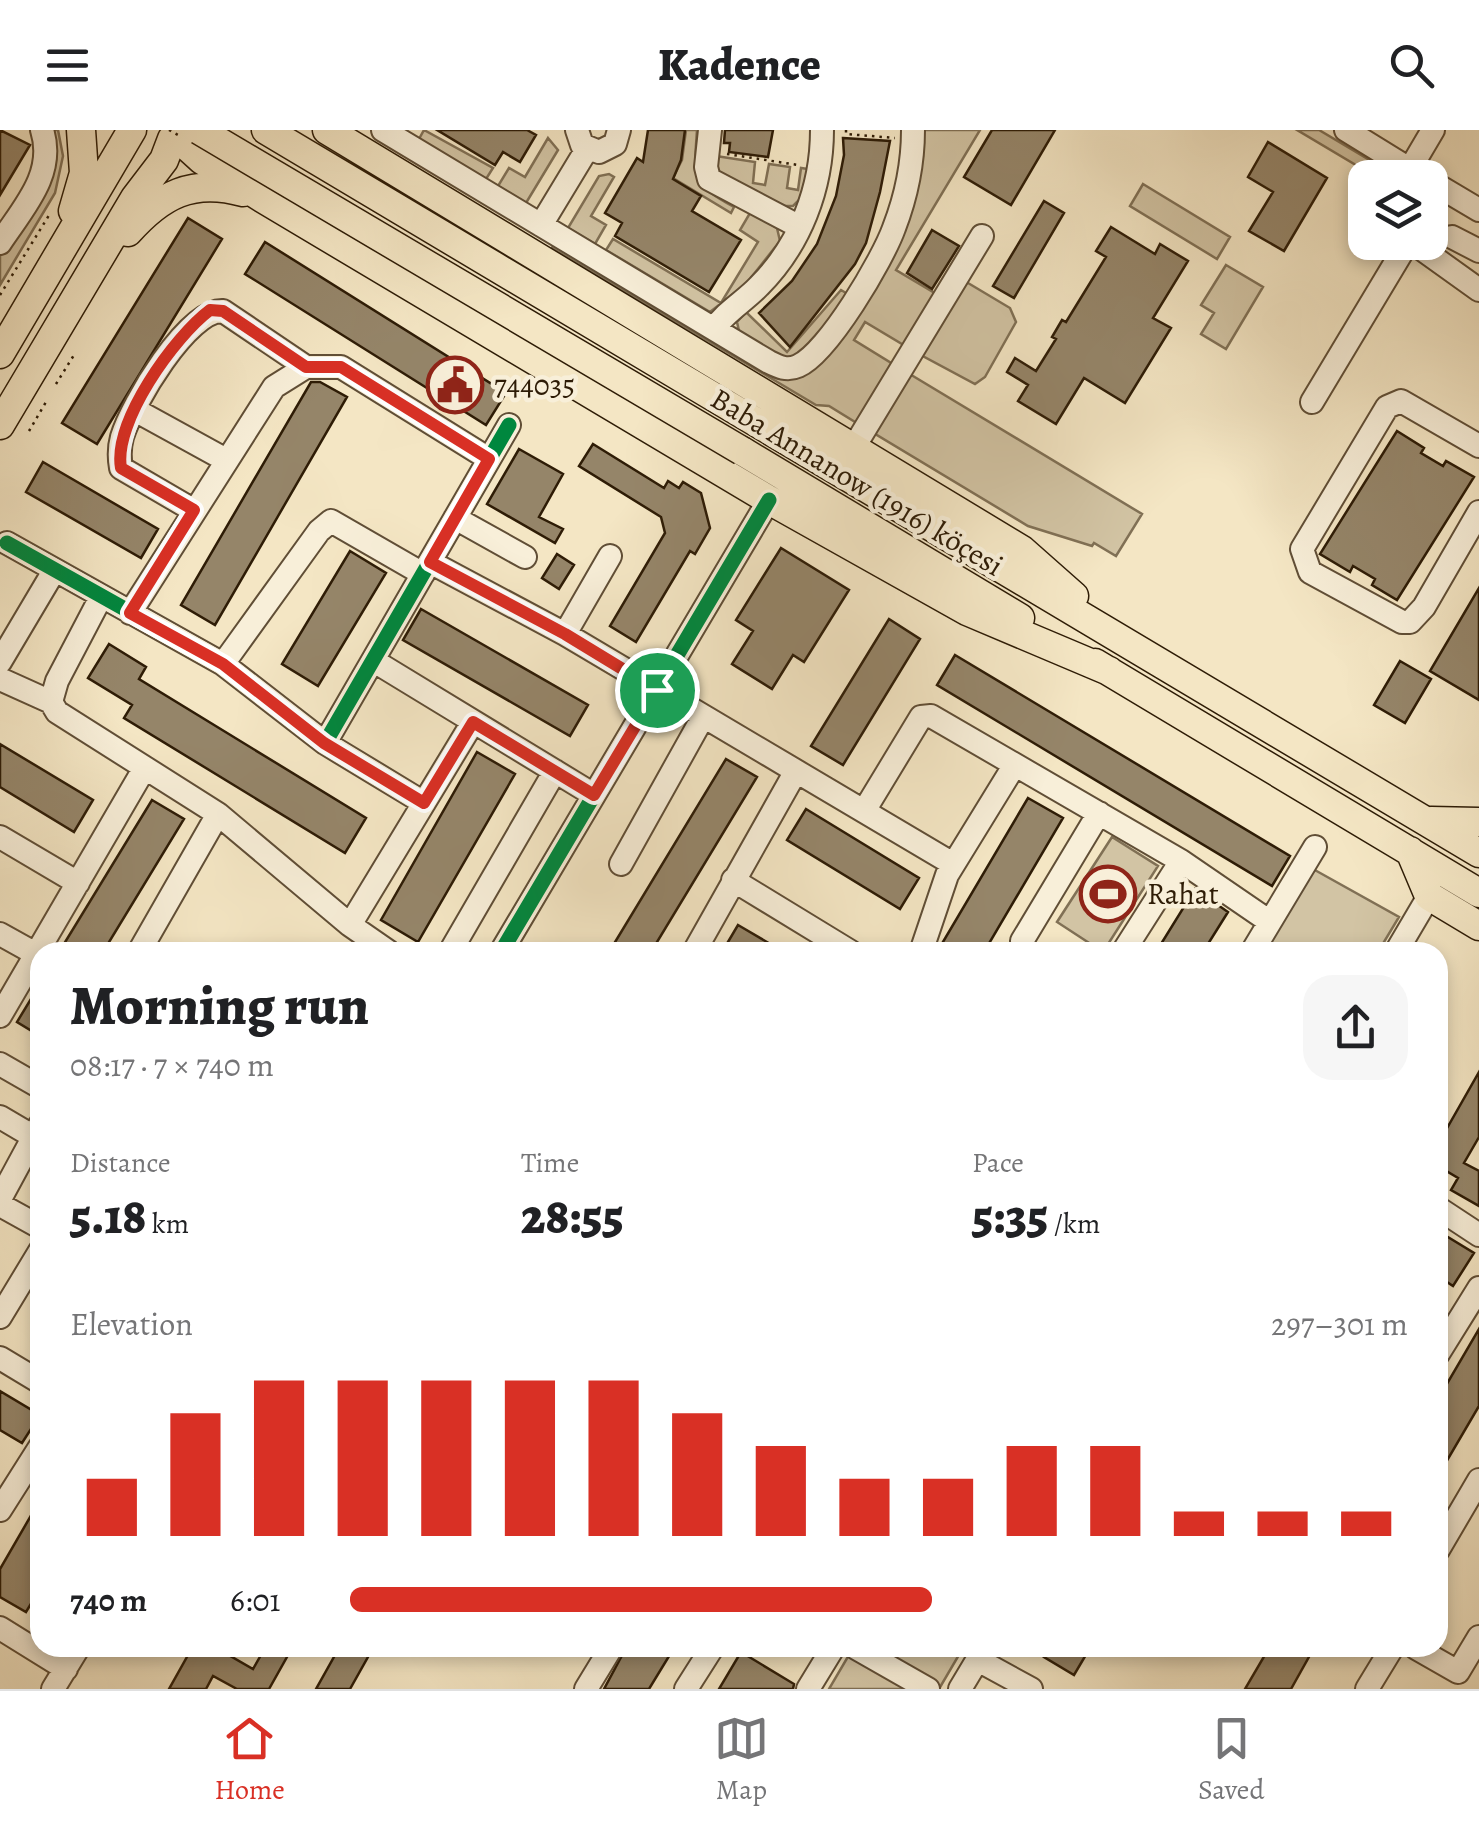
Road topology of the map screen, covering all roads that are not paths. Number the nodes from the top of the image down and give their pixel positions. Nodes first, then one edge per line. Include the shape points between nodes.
1 (42, 130) edge
2 (81, 130) edge
3 (132, 130) edge
4 (210, 130) edge
5 (265, 130) edge
6 (327, 130) edge
7 (383, 130) edge
8 (619, 130) edge
9 (710, 130) edge
10 (822, 130) edge
11 (1346, 130) edge
12 (1433, 130) edge
13 (907, 134) edge
14 (175, 135) edge
15 (582, 140) edge
16 (1391, 160) edge
17 (1430, 160) edge
18 (1448, 194) edge
19 (262, 198) junction
20 (1479, 210) edge
21 (542, 225) junction
22 (800, 227) junction
23 (982, 236) dead end
24 (1452, 237) dead end
25 (0, 243) edge
26 (64, 247) junction
27 (1479, 251) edge
28 (1399, 260) edge
29 (1436, 260) edge
30 (94, 271) junction
31 (1479, 290) edge
32 (714, 329) junction
33 (0, 354) edge
34 (306, 367) junction
35 (1312, 402) dead end
36 (135, 410) junction
37 (0, 424) edge
38 (509, 425) dead end
39 (1479, 446) edge
40 (854, 448) junction
41 (489, 459) junction
42 (226, 460) junction
43 (770, 500) junction
44 (194, 510) junction
45 (1479, 512) edge
46 (455, 518) junction
47 (7, 543) dead end
48 (525, 556) dead end
49 (610, 556) dead end
50 (426, 568) junction
51 (54, 571) junction
52 (101, 597) junction
53 (130, 613) junction
54 (565, 634) junction
55 (1124, 640) junction
56 (374, 661) junction
57 (0, 662) edge
58 (223, 664) junction
59 (1109, 671) junction
60 (0, 679) edge
61 (657, 690) junction
62 (51, 702) junction
63 (704, 716) junction
64 (473, 722) junction
65 (324, 743) junction
66 (1014, 766) junction
67 (144, 769) junction
68 (796, 770) junction
69 (555, 772) junction
70 (594, 795) junction
71 (424, 803) junction
72 (864, 811) junction
73 (1099, 813) junction
74 (218, 814) junction
75 (1421, 820) junction
76 (1479, 822) edge
77 (0, 837) edge
78 (1315, 847) dead end
79 (1410, 851) junction
80 (1479, 853) edge
81 (1182, 861) junction
82 (620, 864) dead end
83 (953, 864) junction
84 (734, 880) junction
85 (78, 883) junction
86 (1479, 893) edge
87 (1429, 896) junction
88 (1270, 922) junction
89 (350, 925) junction
90 (1479, 926) edge
91 (0, 934) edge
92 (43, 942) edge
93 (144, 942) edge
94 (375, 942) edge
95 (456, 942) edge
96 (507, 942) edge
97 (700, 942) edge
98 (835, 942) edge
99 (925, 942) edge
100 (1030, 942) edge
101 (1129, 942) edge
102 (1258, 942) edge
103 (1402, 942) edge
104 (30, 951) edge
105 (30, 964) edge
106 (0, 1016) edge
107 (0, 1064) edge
108 (30, 1082) edge
109 (0, 1117) edge
110 (30, 1128) edge
111 (30, 1144) edge
112 (0, 1202) edge
113 (1448, 1215) edge
114 (30, 1221) edge
115 (1479, 1235) edge
116 (30, 1268) edge
117 (1479, 1288) edge
118 (0, 1317) edge
119 (1448, 1323) edge
120 (0, 1358) edge
121 (30, 1376) edge
122 (30, 1462) edge
123 (1479, 1480) edge
124 (1, 1507) edge
125 (1448, 1528) edge
126 (0, 1628) edge
127 (1479, 1637) edge
128 (30, 1654) edge
129 (34, 1657) edge
130 (72, 1657) edge
131 (606, 1657) edge
132 (706, 1657) edge
133 (828, 1657) edge
134 (872, 1657) edge
135 (979, 1657) edge
136 (989, 1657) edge
137 (1387, 1657) edge
138 (1429, 1657) edge
139 (59, 1679) edge
140 (1465, 1681) edge
141 (586, 1689) edge
142 (686, 1689) edge
143 (808, 1689) edge
144 (928, 1689) edge
145 (960, 1689) edge
146 (1031, 1689) edge
147 (1367, 1689) edge

1 - 25 street via 46,164
2 - 26 main road via 84,173
3 - 26 main road
4 - 14 main road
5 - 19 main road via 249,168
5 - 55 main road, Baba Annanow (1916) köçesi
6 - 40 main road
7 - 21 street
8 - 15 street via 610,148 598,152
9 - 22 street via 710,179
10 - 22 street via 815,186
11 - 16 street
12 - 17 street
13 - 32 street via 907,185 887,246 812,356 780,368
14 - 19 main road
14 - 30 main road
14 - 59 main road, Baba Annanow (1916) köçesi, bridge via 742,451
15 - 21 street
18 - 20 street
19 - 30 main road via 202,187 159,200
19 - 43 main road
21 - 32 street
22 - 32 street via 771,274
23 - 40 street
24 - 27 street
26 - 33 main road
28 - 35 street
29 - 31 street
30 - 37 main road
34 - 36 street via 223,311 210,310 192,324
34 - 41 street via 341,367
34 - 42 street via 274,387
36 - 42 street
36 - 44 street via 122,434 121,468
38 - 41 street
39 - 45 street via 1401,401 1387,407 1302,549 1304,562 1310,572 1410,622
40 - 55 main road via 1022,550
41 - 46 street
42 - 44 street
43 - 59 main road via 967,611
43 - 61 street
44 - 53 street
46 - 48 street
46 - 50 street
47 - 51 street
49 - 54 street
50 - 54 street
50 - 56 street
50 - 58 street via 332,522 318,531
51 - 52 street
51 - 57 street
52 - 53 street
52 - 62 street
53 - 58 street
54 - 61 street
55 - 75 main road, Baba Annanow (1916) köçesi
56 - 64 street
56 - 65 street
58 - 65 street
59 - 79 main road, Baba Annanow (1916) köçesi
60 - 62 street
61 - 63 street
61 - 70 street
62 - 67 street via 70,724
63 - 68 street
63 - 82 street
64 - 69 street
64 - 71 street
65 - 71 street
66 - 72 street via 943,721 920,717
66 - 73 street
66 - 83 street
67 - 74 street
67 - 85 street
68 - 72 street
68 - 84 street
69 - 70 street
69 - 95 street
70 - 96 street
71 - 89 street
72 - 83 street
73 - 81 street
73 - 100 street
74 - 89 street
74 - 93 street
75 - 76 main road
75 - 80 main road, Baba Annanow (1916) köçesi
77 - 85 street
78 - 88 street
79 - 86 main road, Baba Annanow (1916) köçesi
79 - 87 main road
81 - 88 street
81 - 101 street
83 - 99 street
84 - 97 street
84 - 98 street
85 - 92 street
87 - 90 main road
87 - 103 street
88 - 102 street
89 - 94 street
91 - 104 street
105 - 106 street
107 - 108 street
109 - 110 street
111 - 112 street
112 - 114 street
113 - 115 street
116 - 118 street
117 - 119 street
120 - 121 street
122 - 124 street
123 - 125 street
126 - 128 street
127 - 140 street
129 - 139 street
130 - 139 street
131 - 141 street
132 - 142 street
133 - 143 street
134 - 144 street
135 - 145 street
136 - 146 street
137 - 147 street
138 - 140 street

